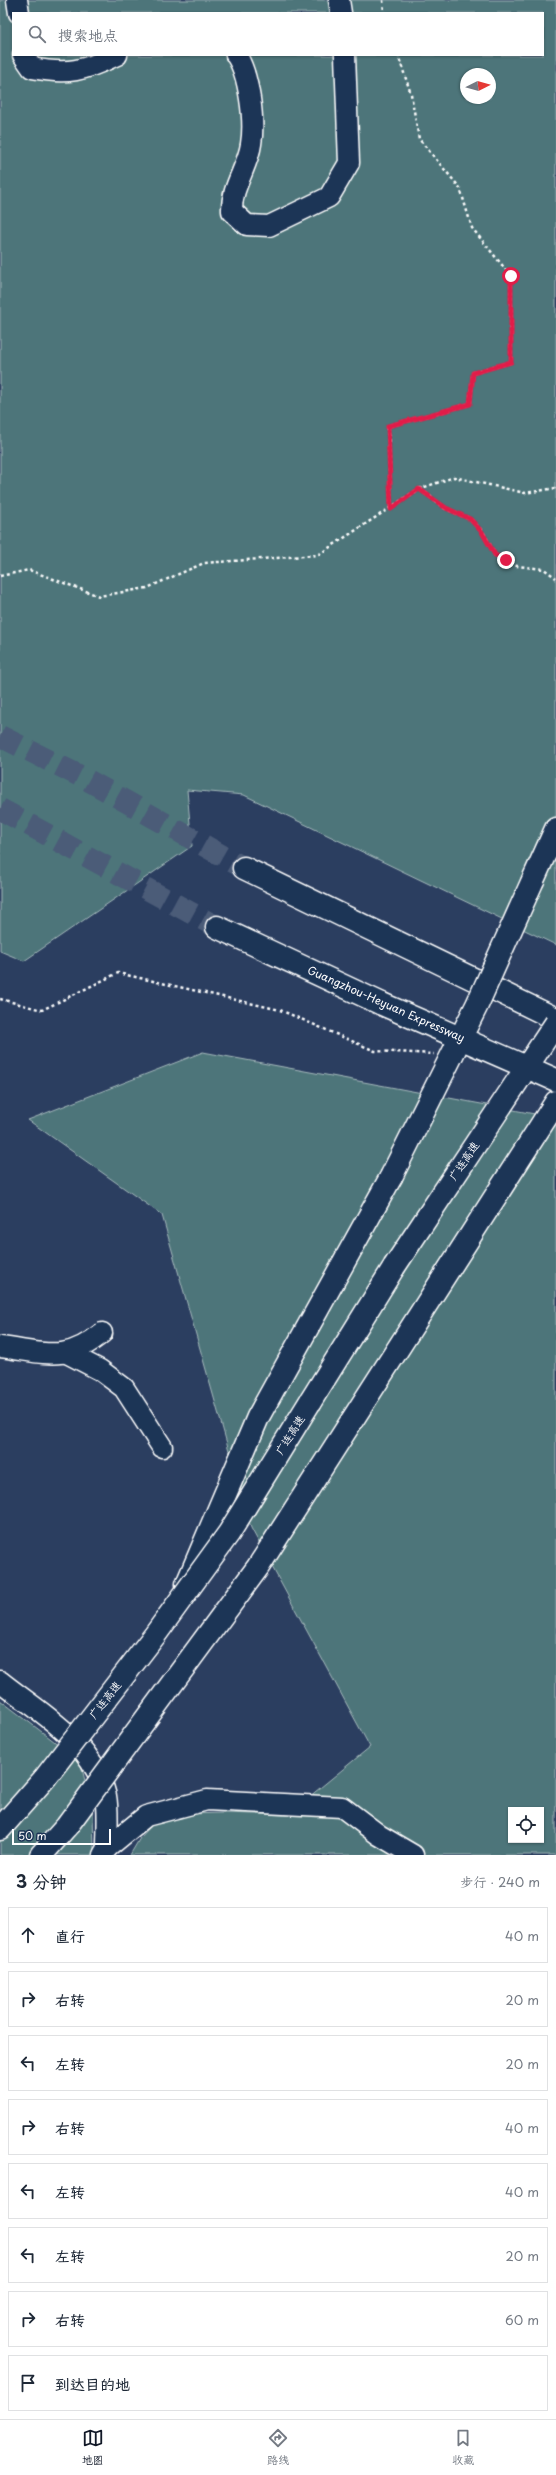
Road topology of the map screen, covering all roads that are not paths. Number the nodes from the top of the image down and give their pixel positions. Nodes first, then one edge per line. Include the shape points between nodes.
1 (17, 0) edge
2 (339, 0) edge
3 (19, 12) edge
4 (341, 12) edge
5 (24, 56) edge
6 (115, 56) edge
7 (237, 56) edge
8 (345, 56) edge
9 (556, 830) edge
10 (244, 868) tunnel mouth
11 (217, 926) tunnel mouth
12 (556, 1019) edge
13 (556, 1023) edge
14 (556, 1080) edge
15 (554, 1106) edge
16 (102, 1334) dead end
17 (0, 1347) edge
18 (67, 1353) junction
19 (162, 1447) dead end
20 (179, 1602) junction
21 (0, 1681) edge
22 (0, 1829) edge
23 (105, 1852) edge
24 (41, 1855) edge
25 (414, 1855) edge

1 - 3 street
2 - 4 street
5 - 6 street via 32,68 59,73 92,67
7 - 8 street via 244,66 250,100 251,144 231,201 232,211 247,225 269,226 328,197 349,163
9 - 20 highway, bridge via 477,1005 391,1177 258,1417
10 - 12 highway
11 - 14 highway, Guangzhou-Heyuan Expressway, bridge via 382,1004
13 - 20 highway, 广连高速, bridge via 394,1268 229,1533
15 - 24 highway, bridge via 258,1567 67,1826
16 - 18 street via 86,1347
17 - 18 street
18 - 19 street via 100,1370 124,1388
20 - 22 highway, 广连高速, bridge via 45,1778
21 - 23 street via 53,1721 80,1745 96,1766 106,1797
23 - 25 street via 146,1816 206,1800 342,1807 379,1835

